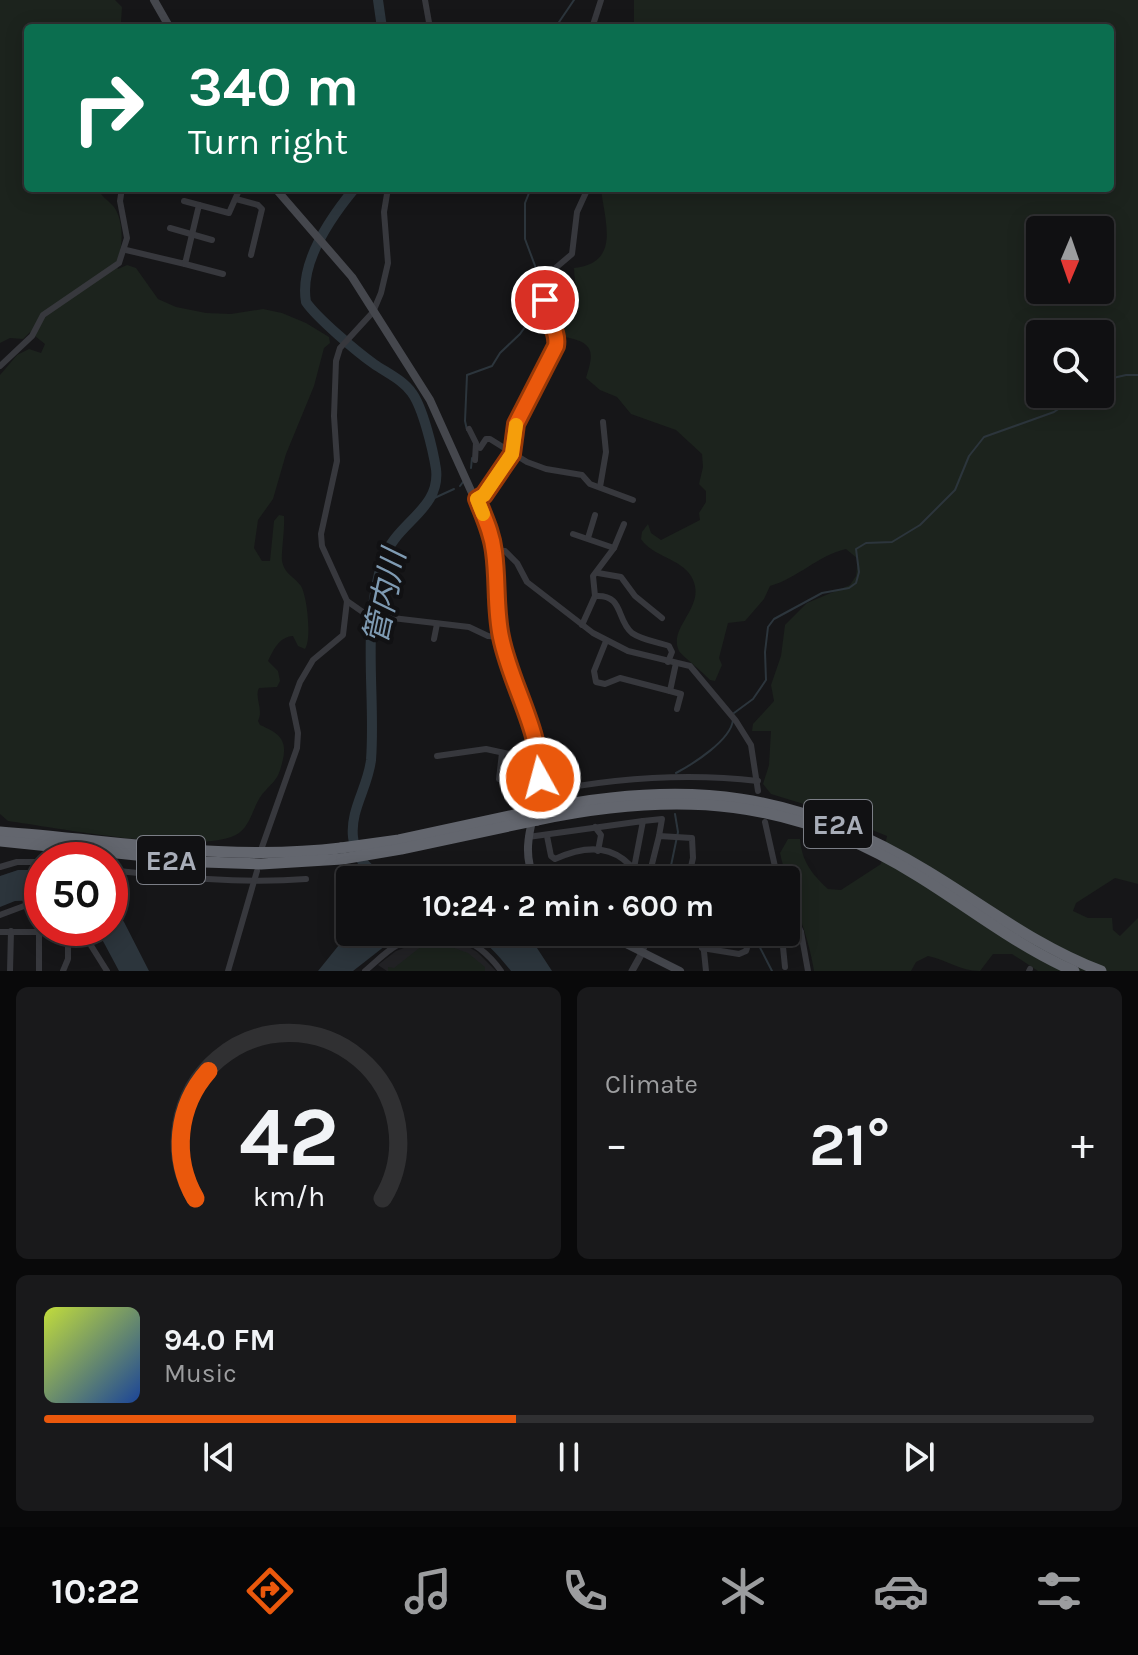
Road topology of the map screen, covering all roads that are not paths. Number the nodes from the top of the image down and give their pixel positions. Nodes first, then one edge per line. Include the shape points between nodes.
1 (154, 0) edge
2 (425, 0) edge
3 (601, 0) edge
4 (168, 24) edge
5 (429, 24) edge
6 (593, 24) edge
7 (121, 192) edge
8 (239, 192) edge
9 (278, 192) edge
10 (387, 192) edge
11 (586, 192) edge
12 (236, 199) junction
13 (184, 201) dead end
14 (199, 205) junction
15 (170, 228) dead end
16 (192, 235) junction
17 (212, 240) dead end
18 (126, 250) junction
19 (251, 255) dead end
20 (185, 264) junction
21 (223, 274) dead end
22 (373, 312) junction
23 (0, 366) edge
24 (603, 422) dead end
25 (469, 429) dead end
26 (477, 447) junction
27 (512, 454) junction
28 (475, 460) dead end
29 (600, 487) junction
30 (477, 499) junction
31 (633, 500) dead end
32 (595, 515) dead end
33 (624, 524) dead end
34 (573, 534) dead end
35 (588, 538) junction
36 (614, 548) junction
37 (494, 550) junction
38 (598, 573) junction
39 (595, 596) junction
40 (347, 601) junction
41 (662, 618) dead end
42 (437, 624) junction
43 (582, 625) junction
44 (501, 637) junction
45 (434, 639) dead end
46 (606, 641) junction
47 (672, 662) junction
48 (670, 691) junction
49 (677, 709) dead end
50 (502, 753) junction
51 (540, 753) junction
52 (437, 756) dead end
53 (499, 779) dead end
54 (758, 781) junction
55 (758, 791) dead end
56 (538, 793) junction
57 (540, 815) junction
58 (643, 821) junction
59 (765, 822) dead end
60 (595, 827) junction
61 (0, 832) edge
62 (547, 836) junction
63 (659, 836) junction
64 (528, 837) junction
65 (0, 841) edge
66 (262, 847) dead end
67 (598, 851) junction
68 (342, 853) junction
69 (24, 862) edge
70 (530, 866) edge
71 (630, 866) edge
72 (636, 866) edge
73 (652, 866) edge
74 (691, 866) edge
75 (775, 866) edge
76 (0, 867) edge
77 (257, 871) dead end
78 (128, 872) edge
79 (306, 879) dead end
80 (255, 881) junction
81 (24, 906) edge
82 (0, 915) edge
83 (11, 931) junction
84 (24, 931) edge
85 (0, 932) edge
86 (801, 932) joint
87 (39, 946) edge
88 (68, 946) edge
89 (91, 946) edge
90 (629, 946) edge
91 (645, 946) edge
92 (746, 946) edge
93 (702, 948) joint
94 (642, 953) junction
95 (372, 966) junction
96 (785, 967) dead end
97 (10, 971) edge
98 (39, 971) edge
99 (63, 971) edge
100 (107, 971) edge
101 (228, 971) edge
102 (365, 971) edge
103 (382, 971) edge
104 (501, 971) edge
105 (632, 971) edge
106 (680, 971) edge
107 (706, 971) edge
108 (808, 971) edge
109 (1074, 971) edge
110 (1101, 971) edge

1 - 4 main road
2 - 5 street
3 - 6 street
7 - 18 street
8 - 12 street
9 - 22 main road via 352,277
10 - 22 street via 388,263
11 - 27 street via 577,212 572,254 548,280 544,309 556,333 556,346 516,424
12 - 14 street via 229,213
12 - 19 street via 262,209
13 - 14 street
14 - 16 street
15 - 16 street
16 - 17 street
16 - 20 street
18 - 20 street
18 - 23 street via 110,271 43,315 32,336
20 - 21 street
22 - 30 main road via 430,400
22 - 40 street via 346,341 336,361 337,461 321,534
24 - 29 street via 606,452
25 - 26 street
26 - 27 street via 490,439
26 - 28 street
27 - 29 street via 546,469 582,475
27 - 30 street
29 - 31 street
30 - 37 main road
32 - 35 street
33 - 36 street
34 - 35 street
35 - 36 street
36 - 38 street
37 - 43 street via 505,551 527,582
37 - 44 main road
38 - 39 street via 593,576
38 - 41 street via 621,577
39 - 43 street
39 - 47 street via 615,601 636,636 669,646
40 - 42 street via 367,615
40 - 66 street via 342,638 313,660 295,696 297,748
42 - 44 street
42 - 45 street
43 - 46 street
44 - 51 main road
46 - 47 street
46 - 48 street via 594,671 596,682 620,678
47 - 48 street
47 - 54 street via 690,666 736,721 751,745
48 - 49 street via 681,694
50 - 51 street
50 - 52 street via 486,749
50 - 53 street
51 - 56 main road
54 - 55 street
54 - 56 street via 712,775 629,778
56 - 64 main road
57 - 68 highway, E2A, bridge via 401,849
57 - 109 highway, E2A via 659,803 707,803 776,814 886,857 1006,935
57 - 110 highway, E2A via 625,796 706,794 808,813 897,852 1037,941
58 - 60 street
58 - 63 street via 662,819
58 - 72 street
59 - 75 street
60 - 62 street
60 - 67 street via 601,835
61 - 68 highway, E2A via 202,852
62 - 64 street
62 - 67 street via 555,859 582,849
63 - 73 street
63 - 74 street via 692,838
64 - 70 main road
65 - 68 highway, E2A via 261,864
67 - 71 street via 606,850
69 - 76 street
77 - 80 street
78 - 80 street
79 - 80 street
80 - 101 street
81 - 82 street
83 - 84 street
83 - 85 street
83 - 97 street
86 - 96 street via 778,936
86 - 108 street
87 - 98 street
88 - 99 street
89 - 100 street
90 - 94 main road
91 - 94 street
92 - 93 street via 739,954
93 - 107 street
94 - 105 street
94 - 106 main road
95 - 102 street
95 - 103 street
95 - 104 street via 401,942 422,933 443,933 479,946

